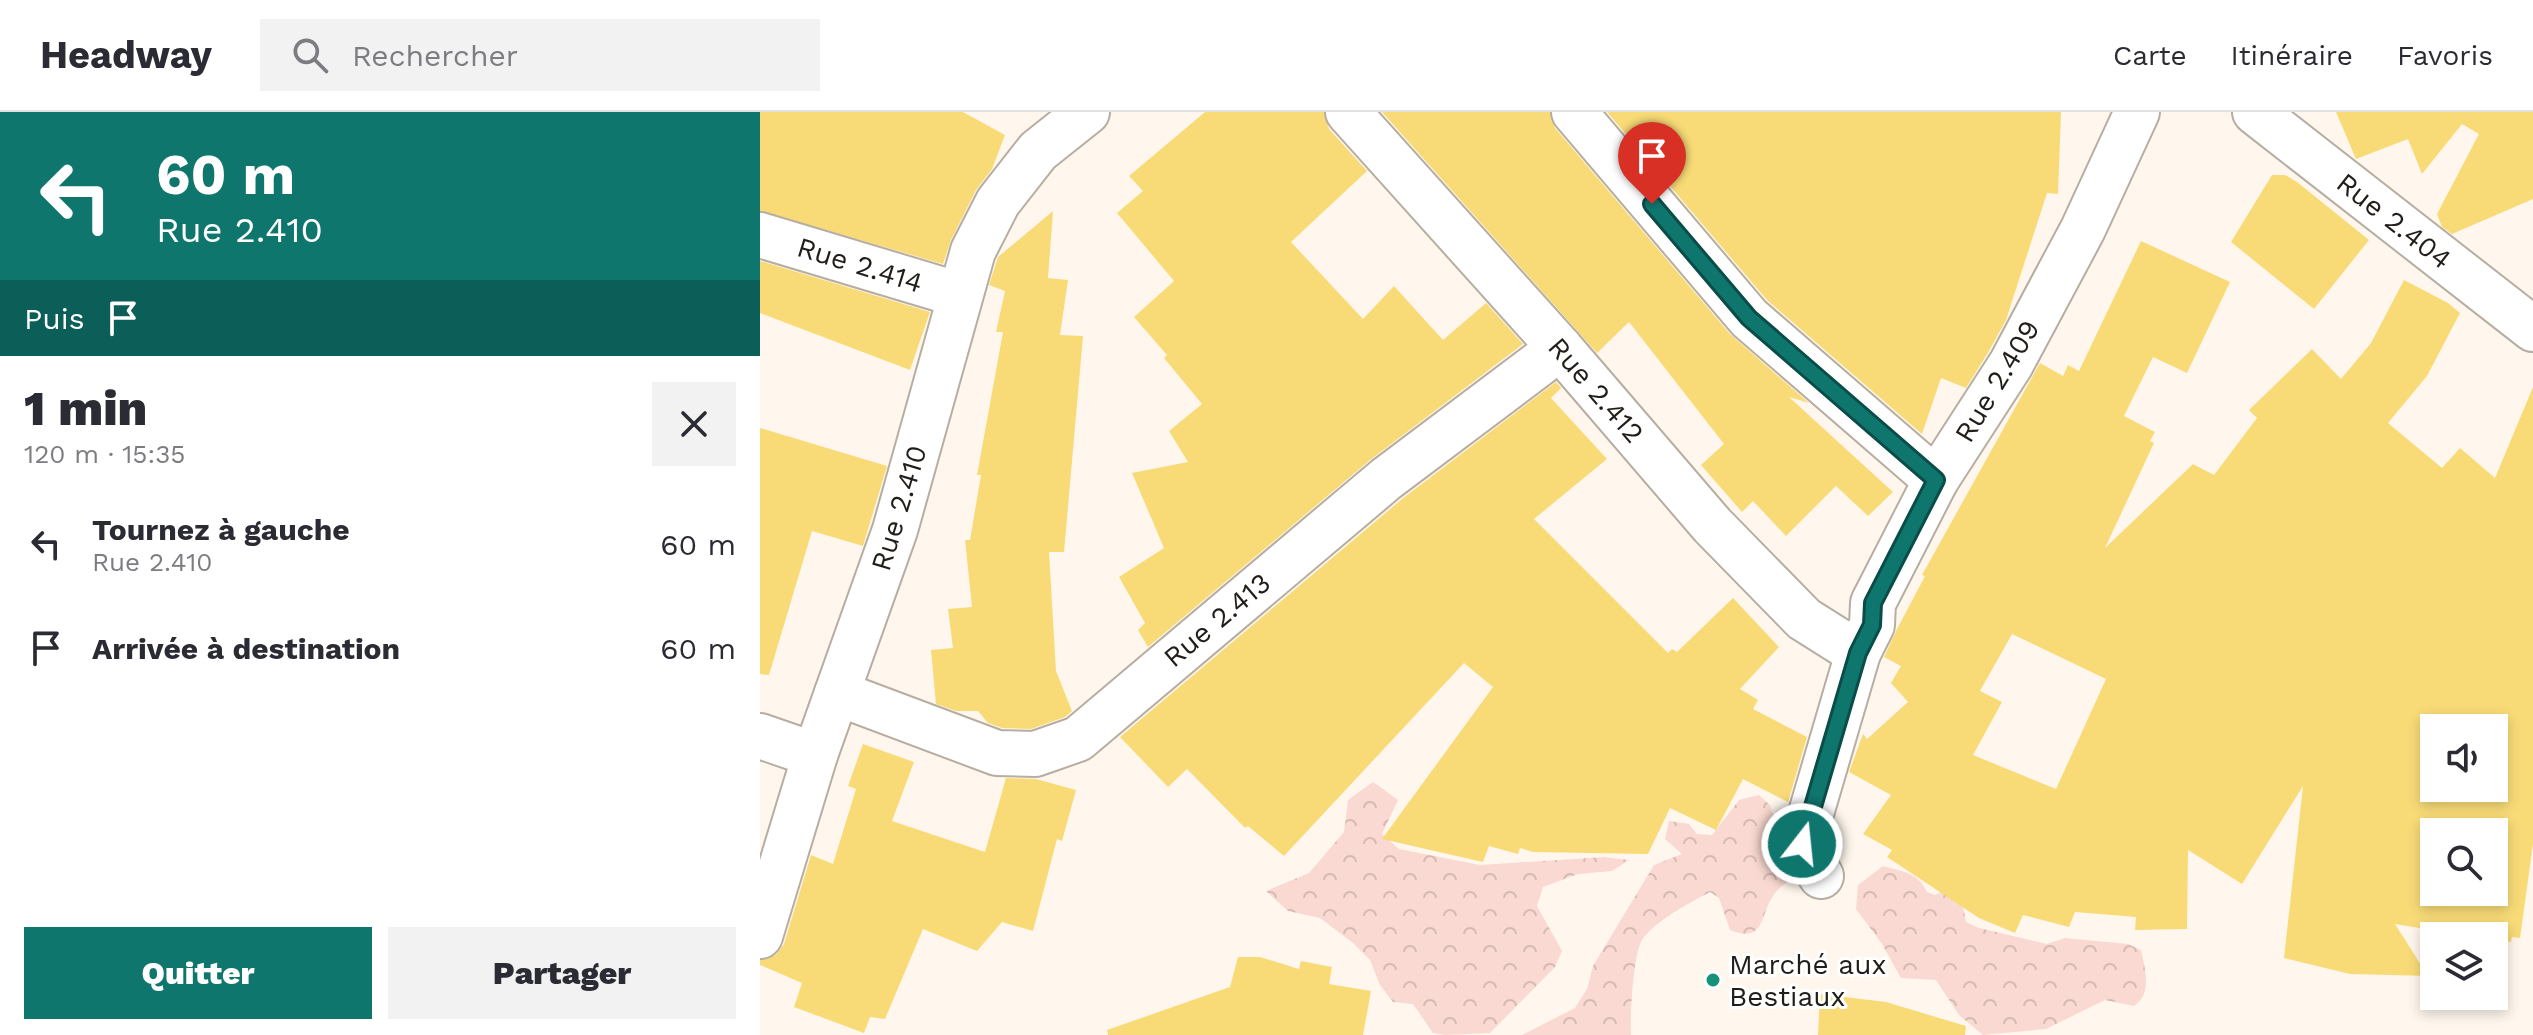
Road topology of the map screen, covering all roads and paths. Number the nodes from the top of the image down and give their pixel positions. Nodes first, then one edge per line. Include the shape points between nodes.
1 (1087, 112) edge
2 (1348, 112) edge
3 (1574, 112) edge
4 (2137, 112) edge
5 (2255, 112) edge
6 (760, 235) edge
7 (960, 295) junction
8 (2533, 329) edge
9 (1560, 348) junction
10 (1936, 480) junction
11 (1858, 653) junction
12 (837, 693) junction
13 (760, 736) edge
14 (815, 755) junction
15 (1821, 876) dead end
16 (760, 936) edge

1 - 7 street, Rue 2.410 via 1038,151 998,202 973,251
2 - 9 street, Rue 2.412
3 - 10 street via 1749,318
4 - 10 street, Rue 2.409 via 2083,229 2011,364
5 - 8 street, Rue 2.404
6 - 7 street, Rue 2.414
7 - 12 street, Rue 2.410 via 895,530
9 - 11 street, Rue 2.412 via 1712,525 1804,619
9 - 12 street, Rue 2.413 via 1386,479 1078,739 1035,754 997,753
10 - 11 street, Rue 2.409 via 1873,603 1872,625
11 - 15 street, Rue 2.409 via 1802,844
12 - 14 street, Rue 2.410
13 - 14 street
14 - 16 street, Rue 2.410

